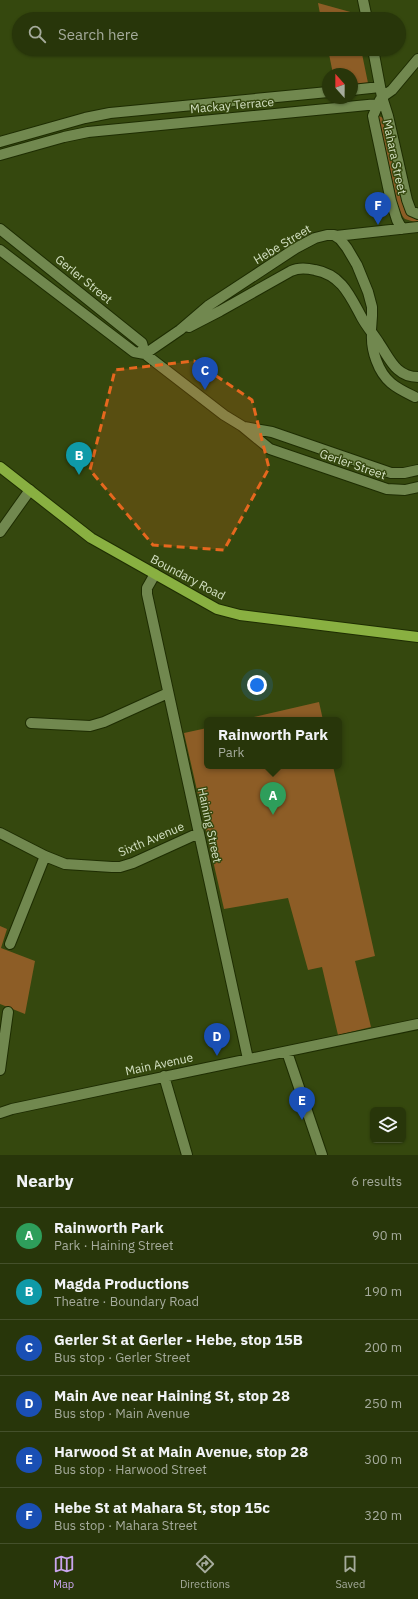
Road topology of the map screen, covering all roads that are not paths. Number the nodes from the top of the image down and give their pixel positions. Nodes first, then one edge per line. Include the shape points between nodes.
1 (363, 0) edge
2 (366, 12) edge
3 (374, 56) edge
4 (418, 58) edge
5 (358, 91) edge
6 (322, 93) edge
7 (380, 96) junction
8 (85, 118) junction
9 (88, 132) junction
10 (0, 142) edge
11 (0, 155) edge
12 (418, 214) edge
13 (418, 227) edge
14 (0, 229) edge
15 (402, 229) junction
16 (336, 236) junction
17 (0, 250) edge
18 (180, 330) junction
19 (372, 332) junction
20 (145, 354) junction
21 (418, 377) edge
22 (415, 397) dead end
23 (242, 426) junction
24 (0, 467) edge
25 (418, 470) edge
26 (418, 487) edge
27 (30, 490) junction
28 (0, 532) edge
29 (155, 574) junction
30 (418, 636) edge
31 (168, 694) junction
32 (32, 723) dead end
33 (0, 833) edge
34 (199, 833) junction
35 (45, 856) junction
36 (10, 944) dead end
37 (8, 1012) dead end
38 (418, 1024) edge
39 (287, 1052) junction
40 (248, 1059) junction
41 (0, 1070) edge
42 (164, 1076) junction
43 (0, 1113) edge
44 (187, 1155) edge
45 (322, 1155) edge

1 - 2 street
3 - 7 street
4 - 7 street via 391,92
5 - 7 street
6 - 8 street, Mackay Terrace
7 - 9 street, Mackay Terrace
7 - 12 street, Mahara Street via 388,116 409,208
7 - 15 street, Mahara Street via 373,116 391,201
8 - 9 street
8 - 10 street, Mackay Terrace
9 - 11 street, Mackay Terrace
13 - 15 street
14 - 20 street, Gerler Street via 142,343
15 - 16 street
16 - 18 street, Hebe Street via 324,235 302,245 208,306
16 - 19 street, Hebe Street via 347,248 364,280 372,307
17 - 20 street, Gerler Street via 134,352
18 - 19 street, Hebe Street via 288,272 301,268 324,272 340,281
18 - 20 street, Hebe Street
19 - 21 street, Hebe Street via 396,369 404,375
19 - 22 street, Hebe Street via 372,347 384,375 394,385
20 - 23 street, Gerler Street
23 - 25 street, Gerler Street via 272,432 391,473
23 - 26 street, Gerler Street via 270,449 387,489 404,490
24 - 27 main road, Boundary Road
27 - 28 street
27 - 29 main road, Boundary Road via 91,538
29 - 30 main road, Boundary Road via 228,613
29 - 31 street, Haining Street via 147,588 147,594
31 - 32 street via 90,726
31 - 34 street, Haining Street
33 - 35 street, Sixth Avenue
34 - 35 street, Sixth Avenue via 120,867 75,866
34 - 40 street, Haining Street
35 - 36 street
37 - 41 street
38 - 39 street, Main Avenue
39 - 40 street, Main Avenue
39 - 45 street
40 - 42 street, Main Avenue
42 - 43 street, Main Avenue
42 - 44 street

